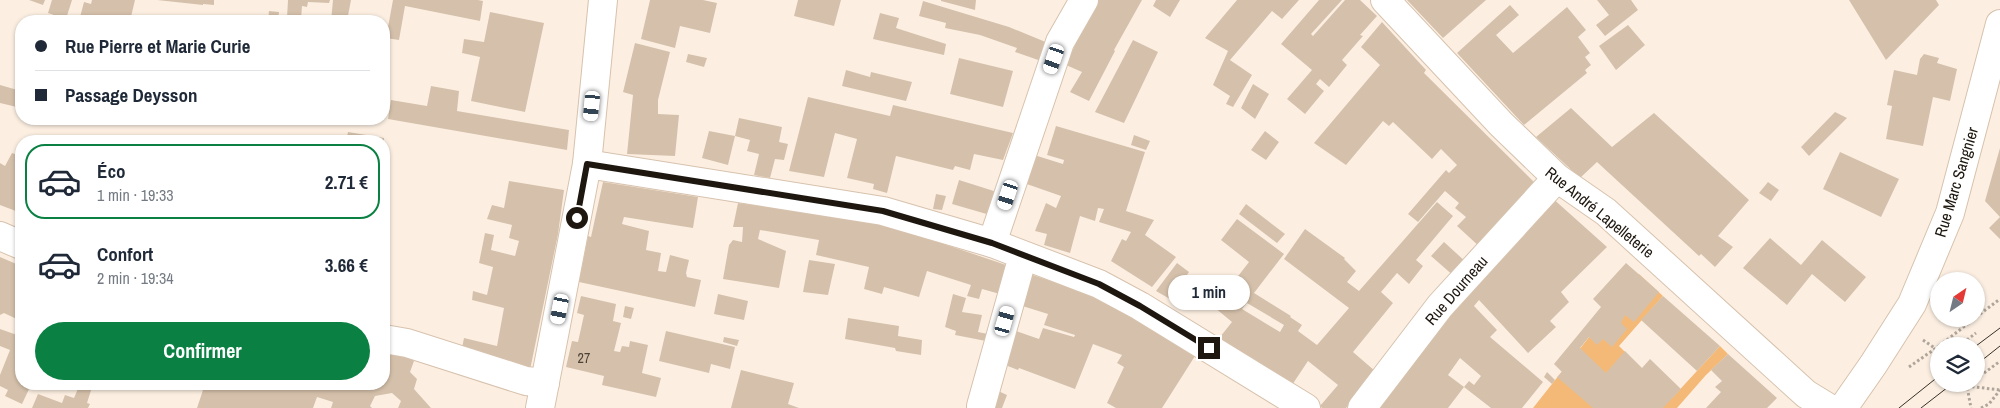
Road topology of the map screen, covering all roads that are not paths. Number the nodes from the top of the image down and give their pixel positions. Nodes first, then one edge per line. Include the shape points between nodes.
1 (602, 0) edge
2 (1084, 0) edge
3 (1385, 0) edge
4 (2000, 24) edge
5 (587, 164) junction
6 (1556, 178) junction
7 (0, 236) edge
8 (15, 242) edge
9 (992, 243) junction
10 (1024, 256) junction
11 (396, 341) edge
12 (543, 401) edge
13 (981, 406) dead end
14 (1306, 408) edge
15 (1362, 408) edge
16 (1829, 408) edge
17 (1843, 408) edge

1 - 5 street
2 - 9 street via 1060,42
3 - 6 street, Rue André Lapelleterie
4 - 17 street, Rue Marc Sangnier via 1950,213 1912,304
5 - 9 street via 883,211
5 - 12 street
6 - 15 street, Rue Dourneau via 1440,306
6 - 16 street, Rue André Lapelleterie via 1606,212 1806,394
7 - 8 street
9 - 10 street
10 - 13 street
10 - 14 street via 1099,284 1140,306
11 - 12 street via 526,381

